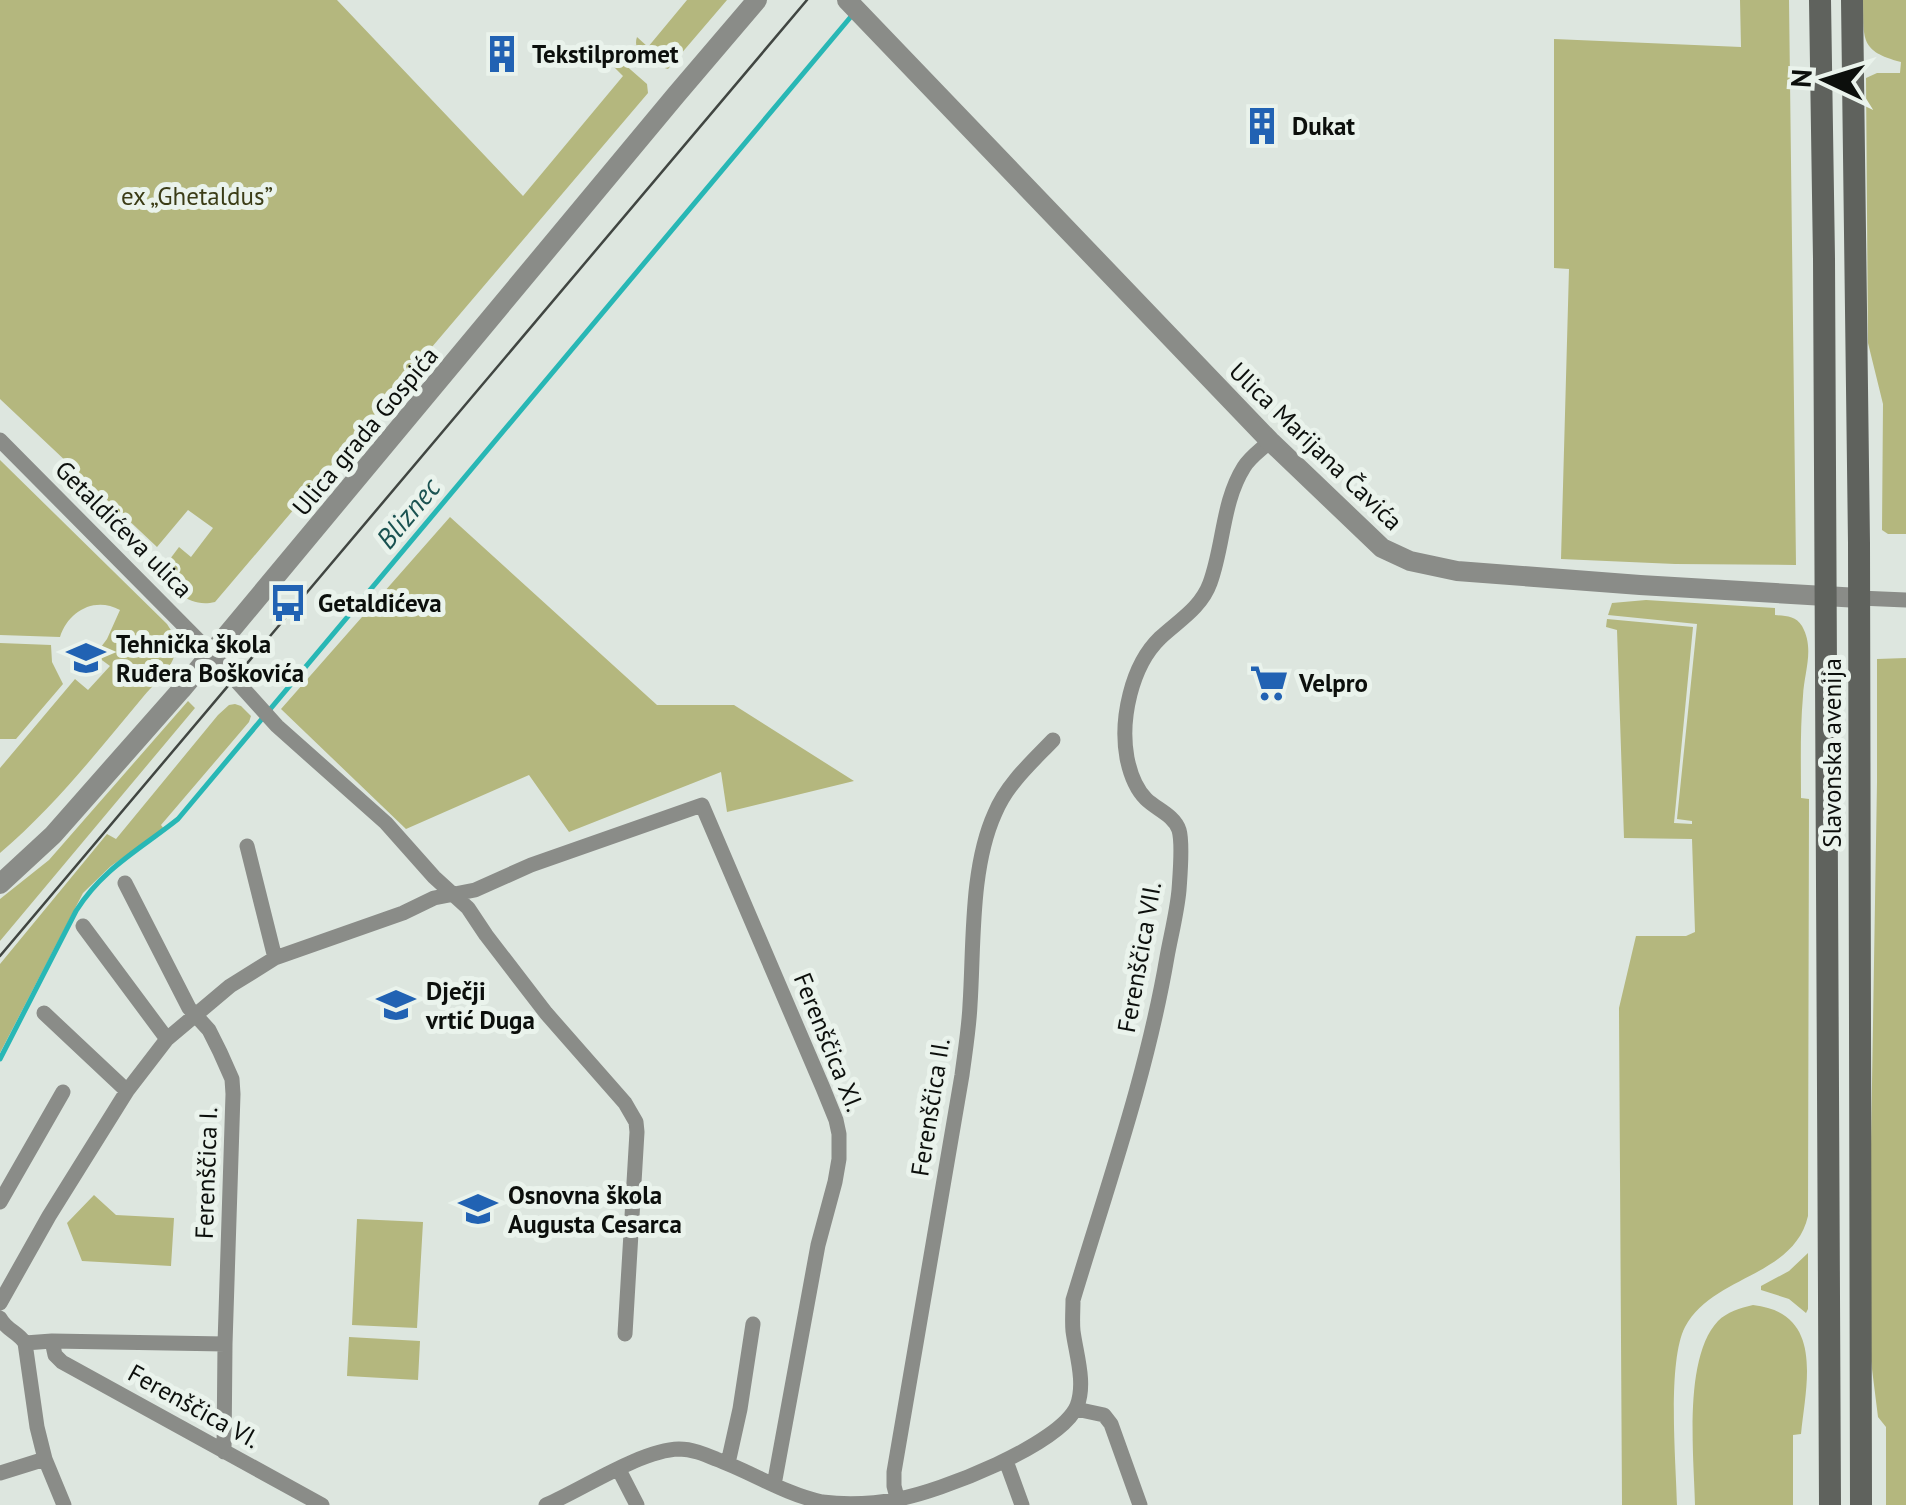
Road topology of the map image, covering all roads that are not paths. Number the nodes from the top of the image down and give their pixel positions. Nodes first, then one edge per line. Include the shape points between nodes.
1 (757, 0) edge
2 (1820, 0) edge
3 (1852, 0) edge
4 (853, 6) edge
5 (0, 440) edge
6 (1270, 440) junction
7 (1826, 596) junction
8 (1859, 598) junction
9 (1906, 600) edge
10 (212, 654) junction
11 (1053, 740) dead end
12 (247, 846) dead end
13 (126, 883) dead end
14 (0, 884) edge
15 (453, 894) junction
16 (83, 926) dead end
17 (280, 956) junction
18 (44, 1014) dead end
19 (195, 1016) junction
20 (168, 1039) junction
21 (127, 1091) junction
22 (63, 1092) dead end
23 (0, 1202) edge
24 (0, 1303) edge
25 (1, 1323) edge
26 (752, 1324) dead end
27 (624, 1334) dead end
28 (52, 1341) junction
29 (25, 1343) junction
30 (224, 1344) junction
31 (1076, 1409) junction
32 (224, 1452) junction
33 (45, 1459) junction
34 (1006, 1461) junction
35 (728, 1464) junction
36 (619, 1470) junction
37 (0, 1473) edge
38 (774, 1485) junction
39 (579, 1499) edge
40 (898, 1502) edge
41 (62, 1505) edge
42 (322, 1505) edge
43 (546, 1505) edge
44 (638, 1505) edge
45 (1022, 1505) edge
46 (1140, 1505) edge
47 (1830, 1505) edge
48 (1861, 1505) edge

1 - 10 street, Ulica grada Gospića
2 - 7 main road, Slavonska avenija
3 - 8 main road, Slavonska avenija
4 - 6 street, Ulica Marijana Čavića
5 - 10 street, Getaldićeva ulica
6 - 7 street, Ulica Marijana Čavića via 1371,539 1428,566
6 - 31 street, Ferenščica VII. via 1235,484 1203,597 1150,649 1128,708 1126,755 1135,785 1179,831 1179,891 1156,1019 1073,1300
7 - 8 street, Ulica Marijana Čavića
7 - 47 main road, Slavonska avenija
8 - 9 street, Ulica Marijana Čavića
8 - 48 main road, Slavonska avenija
10 - 14 street, Ulica grada Gospića via 92,794
10 - 15 street, Getaldićeva ulica via 277,726 386,823
11 - 40 street, Ferenščica II. via 1011,786 982,852 962,1075 894,1472
12 - 17 street
13 - 19 street, Ferenščica I.
15 - 17 street
15 - 27 street via 636,1122
15 - 38 street, Ferenščica XI. via 702,806 839,1134
16 - 20 street
17 - 19 street
18 - 21 street
19 - 20 street
19 - 30 street, Ferenščica I. via 220,1052 234,1094
20 - 21 street
21 - 24 street
22 - 23 street
25 - 29 street
26 - 35 street
28 - 29 street
28 - 30 street
28 - 32 street, Ferenščica VI. via 62,1362
29 - 33 street
30 - 32 street, Ferenščica I.
31 - 34 street
31 - 46 street via 1104,1415 1111,1424
32 - 42 street, Ferenščica VI.
33 - 37 street
33 - 41 street
34 - 40 street
34 - 45 street
35 - 36 street via 674,1449
35 - 38 street
36 - 39 street
36 - 44 street
38 - 40 street via 821,1502
39 - 43 street

